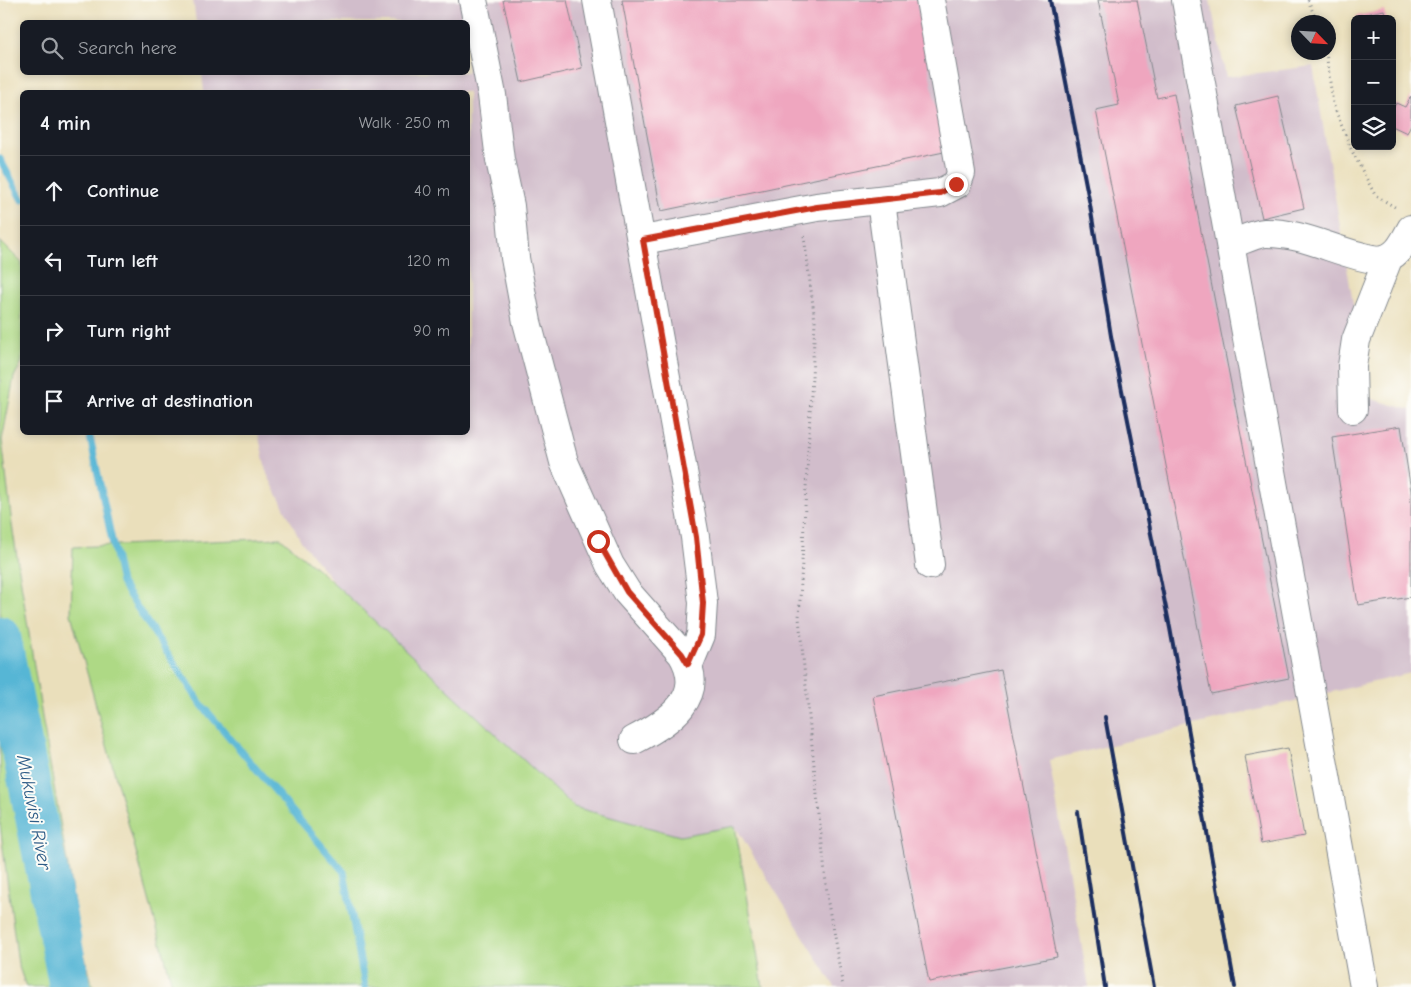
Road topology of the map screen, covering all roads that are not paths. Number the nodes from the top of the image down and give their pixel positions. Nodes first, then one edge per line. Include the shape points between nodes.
1 (473, 0) edge
2 (597, 0) edge
3 (930, 0) edge
4 (1186, 0) edge
5 (880, 201) junction
6 (1407, 221) edge
7 (643, 240) junction
8 (1232, 244) junction
9 (1388, 259) junction
10 (1353, 409) dead end
11 (930, 565) dead end
12 (688, 664) junction
13 (634, 740) dead end
14 (1364, 987) edge

1 - 12 street via 492,95 527,322 564,462 610,565 627,592
2 - 7 street
3 - 5 street via 961,173 956,184 940,193
4 - 8 street
5 - 7 street via 801,210
5 - 11 street
6 - 9 street via 1399,250
7 - 12 street via 696,537 703,603 701,635
8 - 9 street via 1251,236 1271,234 1320,242 1370,259
8 - 14 street
9 - 10 street via 1356,340 1352,366
12 - 13 street via 691,676 682,707 671,719

